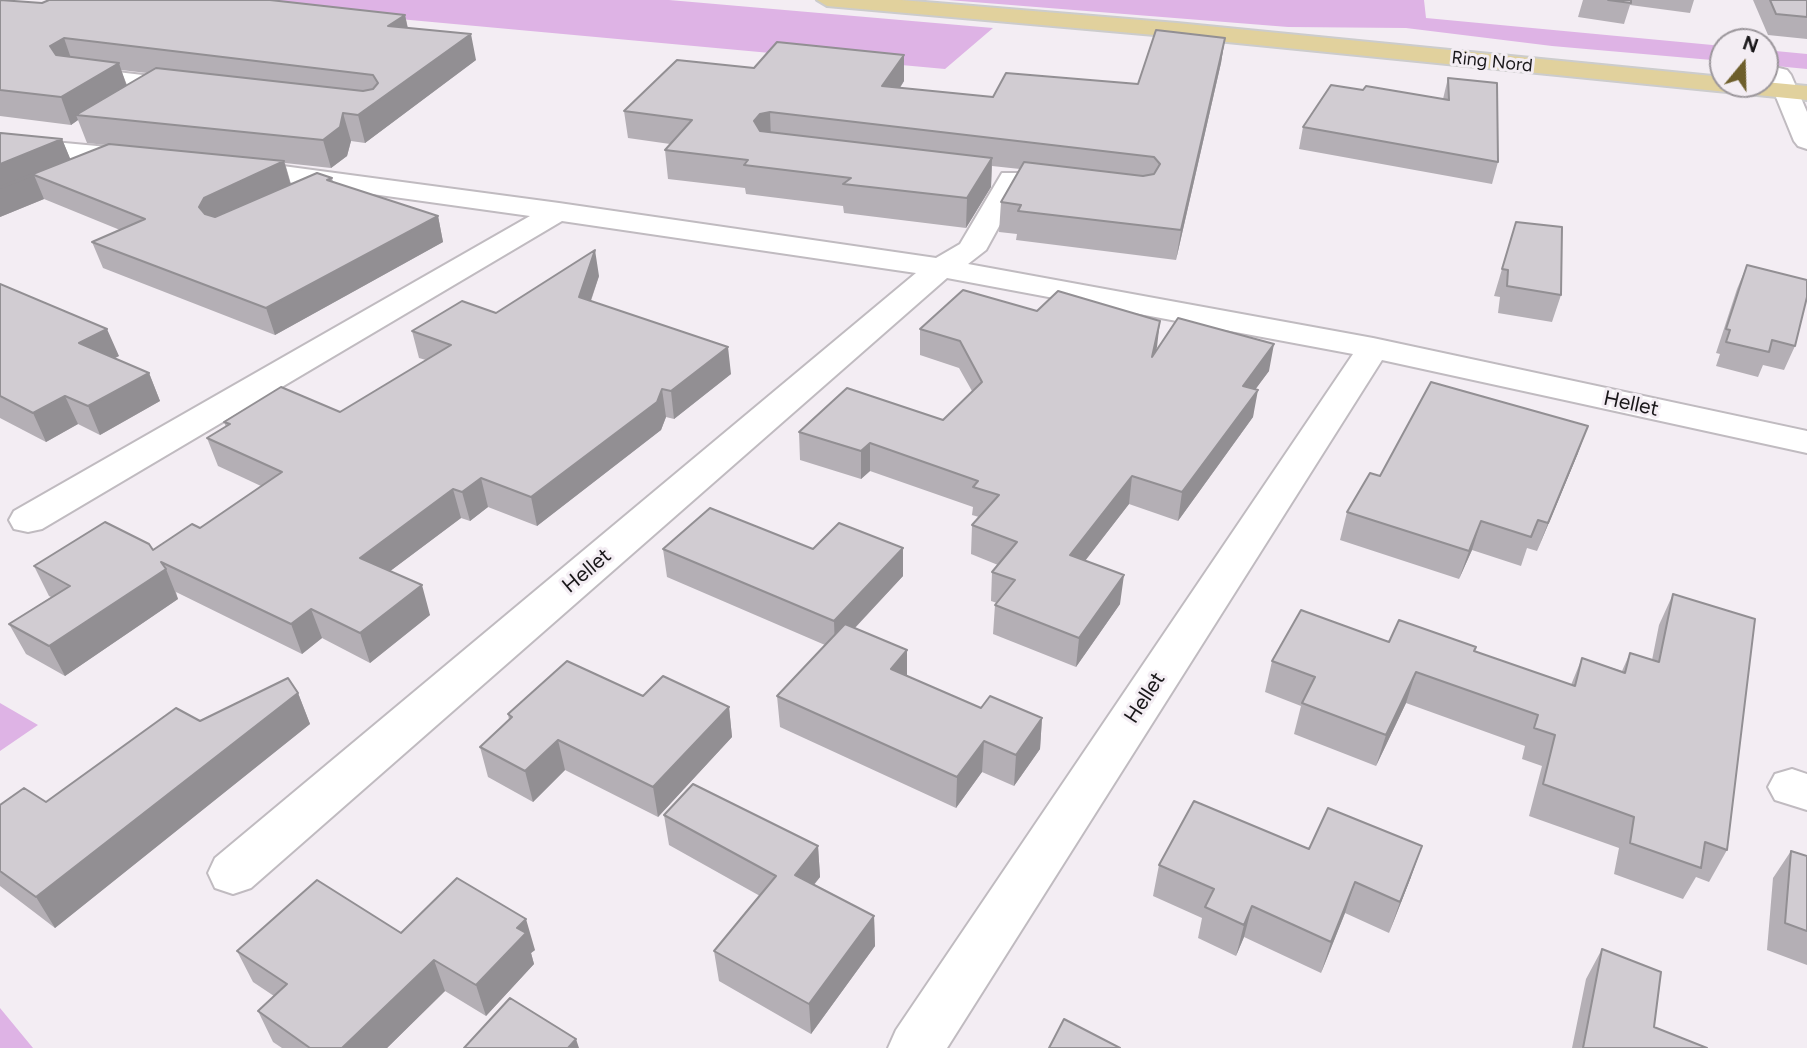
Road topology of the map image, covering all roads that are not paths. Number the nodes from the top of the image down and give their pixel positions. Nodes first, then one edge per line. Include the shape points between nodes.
1 (827, 0) edge
2 (1177, 30) junction
3 (1709, 70) edge
4 (74, 74) edge
5 (1789, 82) edge
6 (160, 84) junction
7 (211, 90) edge
8 (131, 102) edge
9 (88, 129) edge
10 (1807, 141) edge
11 (0, 145) edge
12 (55, 149) junction
13 (118, 155) junction
14 (173, 161) edge
15 (215, 166) edge
16 (71, 176) edge
17 (333, 179) junction
18 (1011, 179) edge
19 (285, 202) edge
20 (559, 211) junction
21 (941, 268) junction
22 (1373, 348) junction
23 (1807, 443) edge
24 (29, 520) dead end
25 (233, 873) dead end
26 (916, 1048) edge

1 - 2 main road, Ring Nord
2 - 3 main road, Ring Nord
2 - 5 main road, Ring Nord
4 - 6 street
5 - 10 street
6 - 7 street
6 - 8 street
9 - 12 street
11 - 12 street
12 - 13 street
13 - 14 street
13 - 16 street
15 - 17 street, Hellet
17 - 19 street
17 - 20 street, Hellet
18 - 21 street, Hellet via 971,250
20 - 21 street, Hellet
20 - 24 street
21 - 22 street, Hellet
21 - 25 street, Hellet
22 - 23 street, Hellet
22 - 26 street, Hellet

